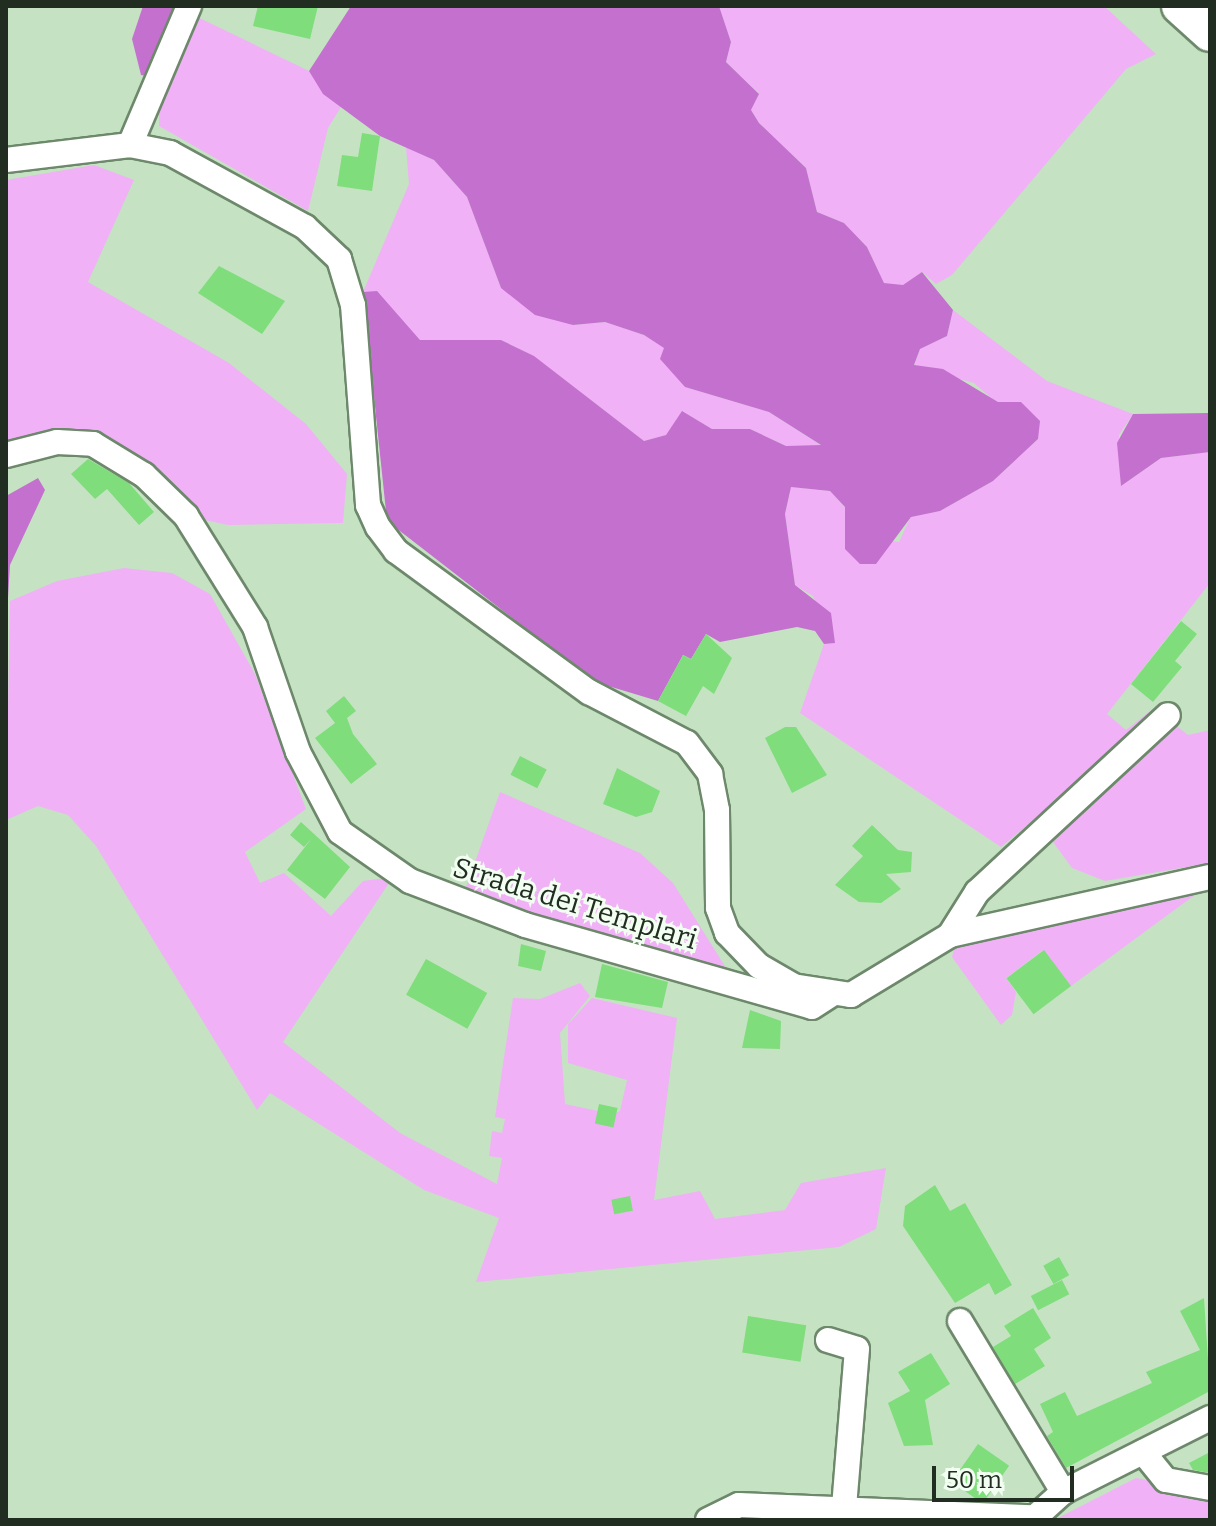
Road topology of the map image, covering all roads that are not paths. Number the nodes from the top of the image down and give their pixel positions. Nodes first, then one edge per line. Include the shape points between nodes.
1 (189, 6) edge
2 (1180, 6) edge
3 (1210, 33) edge
4 (130, 145) junction
5 (6, 160) edge
6 (6, 455) edge
7 (1168, 715) dead end
8 (1210, 877) edge
9 (950, 935) junction
10 (832, 994) junction
11 (960, 1321) dead end
12 (828, 1340) dead end
13 (1210, 1418) edge
14 (1143, 1452) junction
15 (1210, 1488) edge
16 (1063, 1492) junction
17 (843, 1514) edge
18 (1031, 1519) edge
19 (708, 1520) edge

1 - 4 street
2 - 3 highway
4 - 5 street
4 - 10 street via 170,153 254,196 305,227 339,259 353,305 368,505 378,527 396,551 589,692 687,743 710,774 715,798 714,877 727,933 793,986
6 - 10 street, Strada dei Templari via 57,442 93,444 144,475 186,516 255,627 298,752 340,832 410,881 525,925 812,1007
7 - 9 street via 977,892
8 - 9 street
9 - 10 street, Strada dei Templari via 894,975 851,995
11 - 16 street
12 - 17 street via 857,1349
13 - 14 street
14 - 15 street via 1166,1480
14 - 16 street
16 - 18 street
17 - 18 street
17 - 19 street via 739,1505

